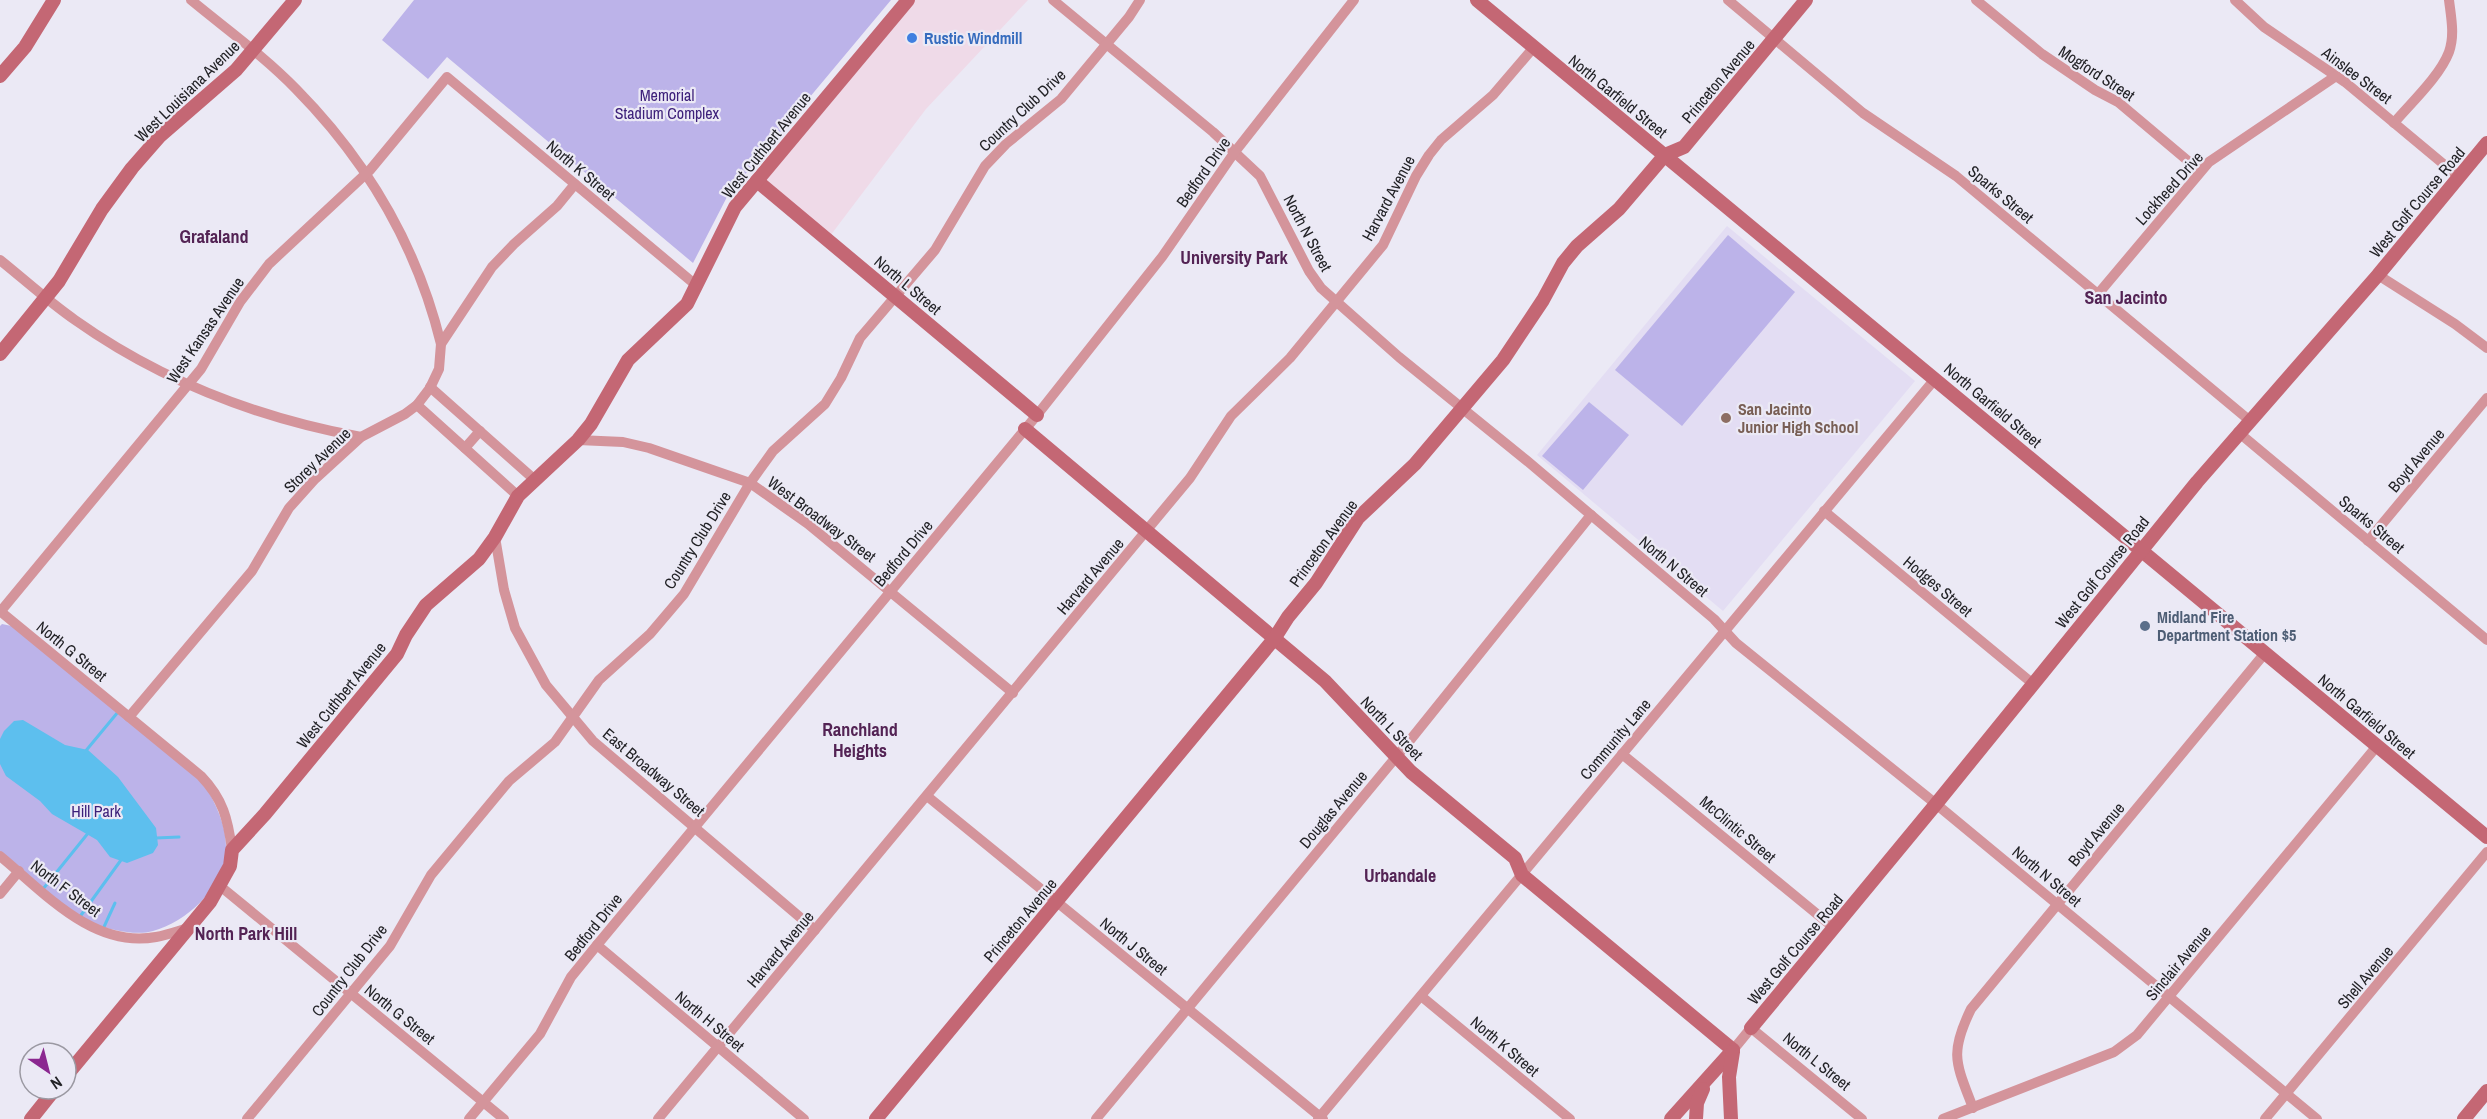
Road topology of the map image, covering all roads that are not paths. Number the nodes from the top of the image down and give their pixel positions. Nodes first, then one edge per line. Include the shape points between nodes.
1 (54, 0) edge
2 (191, 0) edge
3 (295, 0) edge
4 (908, 0) edge
5 (1053, 0) edge
6 (1140, 0) edge
7 (1354, 0) edge
8 (1477, 0) edge
9 (1728, 0) edge
10 (1806, 0) edge
11 (1977, 0) edge
12 (2235, 0) edge
13 (2449, 0) edge
14 (1774, 38) junction
15 (1107, 44) junction
16 (1534, 47) junction
17 (252, 51) junction
18 (0, 76) edge
19 (2336, 76) junction
20 (447, 77) joint
21 (2394, 123) junction
22 (2487, 143) edge
23 (1234, 153) junction
24 (1665, 155) junction
25 (2200, 171) junction
26 (366, 174) junction
27 (2459, 177) junction
28 (757, 181) junction
29 (575, 184) junction
30 (0, 260) edge
31 (2378, 275) junction
32 (697, 286) junction
33 (2098, 294) junction
34 (895, 296) junction
35 (46, 298) junction
36 (1337, 302) junction
37 (441, 344) junction
38 (2487, 348) edge
39 (0, 354) edge
40 (1935, 379) junction
41 (188, 385) junction
42 (430, 387) junction
43 (2487, 398) edge
44 (417, 405) junction
45 (1461, 409) junction
46 (1037, 415) junction
47 (2249, 420) junction
48 (1025, 429) junction
49 (480, 431) junction
50 (2238, 432) junction
51 (361, 437) junction
52 (578, 440) junction
53 (465, 448) junction
54 (536, 480) junction
55 (750, 483) junction
56 (518, 496) junction
57 (1824, 511) junction
58 (1591, 515) junction
59 (1146, 532) junction
60 (495, 537) junction
61 (2368, 542) junction
62 (2140, 550) junction
63 (891, 591) junction
64 (0, 611) edge
65 (1725, 631) junction
66 (2487, 638) edge
67 (1274, 639) junction
68 (2265, 653) junction
69 (2032, 683) junction
70 (1012, 693) junction
71 (129, 717) junction
72 (573, 717) junction
73 (2377, 746) junction
74 (1622, 754) junction
75 (1395, 757) junction
76 (927, 796) junction
77 (1936, 804) junction
78 (695, 827) junction
79 (2487, 837) edge
80 (232, 850) junction
81 (2487, 852) edge
82 (0, 856) edge
83 (19, 872) junction
84 (1522, 875) junction
85 (220, 886) junction
86 (0, 894) edge
87 (1056, 902) junction
88 (2057, 904) junction
89 (188, 928) junction
90 (1834, 928) junction
91 (816, 930) junction
92 (597, 945) junction
93 (351, 993) junction
94 (1421, 996) junction
95 (2169, 997) junction
96 (1187, 1009) junction
97 (1751, 1028) junction
98 (718, 1047) junction
99 (1733, 1050) junction
100 (78, 1061) edge
101 (2487, 1091) edge
102 (2287, 1095) junction
103 (45, 1101) edge
104 (483, 1102) junction
105 (1973, 1108) junction
106 (1320, 1118) edge
107 (31, 1119) edge
108 (247, 1119) edge
109 (469, 1119) edge
110 (504, 1119) edge
111 (658, 1119) edge
112 (804, 1119) edge
113 (876, 1119) edge
114 (1096, 1119) edge
115 (1570, 1119) edge
116 (1671, 1119) edge
117 (1696, 1119) edge
118 (1731, 1119) edge
119 (1862, 1119) edge
120 (1943, 1119) edge
121 (2265, 1119) edge
122 (2317, 1119) edge
123 (2464, 1119) edge

1 - 18 street via 25,47
2 - 17 street
3 - 17 street, West Louisiana Avenue
4 - 28 street, West Cuthbert Avenue
5 - 15 street, North N Street
6 - 15 street, Country Club Drive
7 - 23 street, Bedford Drive
8 - 16 street, North Garfield Street
9 - 14 street, Sparks Street
10 - 14 street, Princeton Avenue
11 - 25 street, Mogford Street via 2042,54 2118,102
12 - 19 street, Ainslee Street via 2264,27
13 - 21 street via 2453,29 2449,51
14 - 24 street, Princeton Avenue via 1684,147
14 - 33 street, Sparks Street via 1863,113 1956,176
15 - 23 street, North N Street
15 - 34 street, Country Club Drive via 1061,99 985,166 935,250
16 - 24 street, North Garfield Street
16 - 36 street, Harvard Avenue via 1493,95 1429,155 1383,245
17 - 26 street via 315,108
17 - 35 street, West Louisiana Avenue via 219,86 160,136 132,168
19 - 21 street, Ainslee Street
19 - 25 street, Lockheed Drive
20 - 26 street, West Kansas Avenue
20 - 29 street, North K Street
21 - 27 street, Ainslee Street
22 - 27 street, West Golf Course Road
23 - 36 street, North N Street via 1260,176 1309,271
23 - 46 street, Bedford Drive via 1162,257
24 - 40 street, North Garfield Street
24 - 45 street, Princeton Avenue via 1626,201 1568,256 1503,360
25 - 33 street, Lockheed Drive
26 - 37 street via 414,260
26 - 41 street, West Kansas Avenue via 269,264
27 - 31 street, West Golf Course Road
28 - 32 street, West Cuthbert Avenue via 735,207
28 - 34 street, North L Street
29 - 32 street, North K Street
29 - 37 street, Storey Avenue via 492,267
30 - 35 street
31 - 38 street
31 - 47 street, West Golf Course Road
32 - 52 street, West Cuthbert Avenue via 687,304 628,360
33 - 47 street, Sparks Street
34 - 46 street, North L Street
34 - 55 street, Country Club Drive via 860,338 825,404 773,451
35 - 39 street, West Louisiana Avenue
35 - 41 street via 114,346
36 - 45 street, North N Street
36 - 59 street, Harvard Avenue via 1290,358 1231,416 1190,478
37 - 42 street, Storey Avenue via 439,369
40 - 57 street, Community Lane
40 - 62 street, North Garfield Street
41 - 51 street via 277,419
41 - 64 street, West Kansas Avenue
42 - 44 street, Storey Avenue
42 - 49 street
43 - 61 street, Boyd Avenue
44 - 51 street, Storey Avenue
44 - 53 street
45 - 58 street, North N Street
45 - 67 street, Princeton Avenue via 1414,464 1358,518
46 - 48 street, Bedford Drive
47 - 50 street, West Golf Course Road
48 - 59 street, North L Street
48 - 63 street, Bedford Drive
49 - 53 street
49 - 54 street
50 - 61 street, Sparks Street
50 - 62 street, West Golf Course Road
51 - 71 street, Storey Avenue via 289,508 252,571
52 - 54 street, West Cuthbert Avenue
52 - 55 street, West Broadway Street via 623,442 649,448
53 - 56 street
54 - 56 street, West Cuthbert Avenue
55 - 63 street, West Broadway Street
55 - 72 street, Country Club Drive via 684,594 650,634 599,680
56 - 60 street, West Cuthbert Avenue
57 - 65 street, Community Lane
57 - 69 street, Hodges Street
58 - 65 street, North N Street
58 - 75 street, Douglas Avenue
59 - 67 street, North L Street
59 - 70 street, Harvard Avenue
60 - 72 street, East Broadway Street via 515,628 546,685
60 - 80 street, West Cuthbert Avenue via 479,559 426,605 397,654
61 - 66 street, Sparks Street
62 - 68 street, North Garfield Street
62 - 69 street, West Golf Course Road
63 - 70 street, West Broadway Street
63 - 78 street, Bedford Drive
64 - 71 street, North G Street
65 - 74 street, Community Lane
65 - 77 street, North N Street
67 - 75 street, North L Street via 1324,681
67 - 87 street, Princeton Avenue
68 - 73 street, North Garfield Street
68 - 88 street, Boyd Avenue
69 - 77 street, West Golf Course Road
70 - 76 street, Harvard Avenue
71 - 80 street, North G Street via 208,783 228,822
72 - 78 street, East Broadway Street via 592,741
72 - 93 street, Country Club Drive via 555,742 509,781 431,875 390,946
73 - 79 street, North Garfield Street
73 - 95 street, Sinclair Avenue
74 - 84 street, Community Lane
74 - 90 street, McClintic Street
75 - 84 street, North L Street via 1515,858
75 - 96 street, Douglas Avenue
76 - 87 street, North J Street
76 - 91 street, Harvard Avenue
77 - 88 street, North N Street
77 - 90 street, West Golf Course Road
78 - 91 street, East Broadway Street
78 - 92 street, Bedford Drive
80 - 85 street, West Cuthbert Avenue via 230,866
81 - 102 street, Shell Avenue
82 - 83 street, North F Street
83 - 86 street
83 - 89 street, North F Street via 76,918 100,931 154,938
84 - 94 street, Community Lane
84 - 99 street, North L Street
85 - 89 street, West Cuthbert Avenue
85 - 93 street, North G Street
87 - 96 street, North J Street
87 - 113 street, Princeton Avenue
88 - 95 street, North N Street
88 - 105 street, Boyd Avenue via 1971,1009 1959,1033 1956,1064
89 - 100 street, West Cuthbert Avenue
90 - 97 street, West Golf Course Road
91 - 98 street, Harvard Avenue
92 - 98 street, North H Street
92 - 104 street, Bedford Drive via 571,977 540,1034
93 - 104 street, North G Street
93 - 108 street, Country Club Drive
94 - 106 street, Community Lane
94 - 115 street, North K Street
95 - 102 street, North N Street
95 - 105 street, Sinclair Avenue via 2137,1035 2114,1052
96 - 106 street, North J Street
96 - 114 street, Douglas Avenue
97 - 99 street
97 - 119 street, North L Street
98 - 111 street, Harvard Avenue
98 - 112 street, North H Street
99 - 116 street
99 - 117 street via 1705,1085 1697,1103
99 - 118 street via 1729,1077
101 - 123 street
102 - 121 street, Shell Avenue
102 - 122 street, North N Street
103 - 107 street
104 - 109 street, Bedford Drive
104 - 110 street, North G Street
105 - 120 street, Sinclair Avenue

